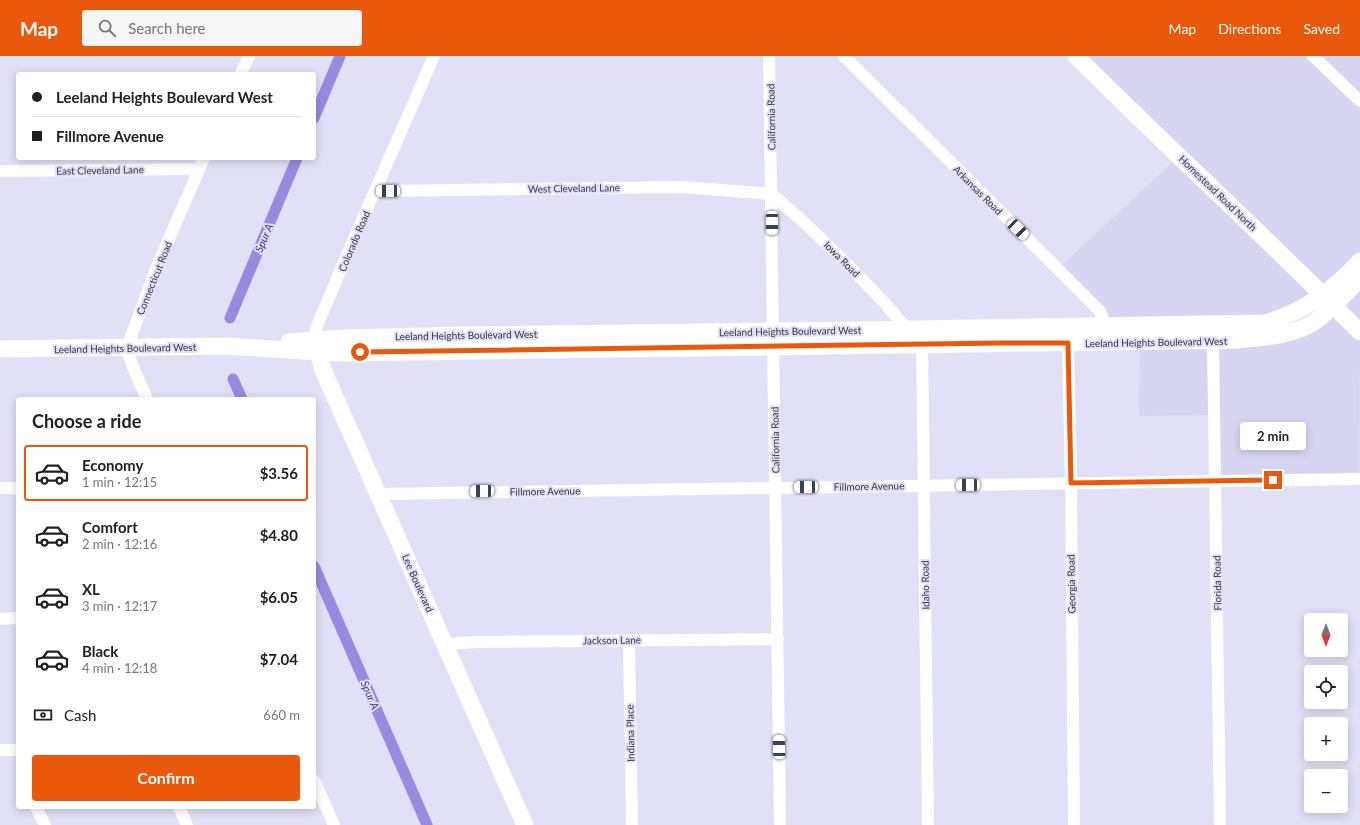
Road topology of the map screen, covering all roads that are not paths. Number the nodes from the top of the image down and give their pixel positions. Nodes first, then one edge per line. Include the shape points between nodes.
1 (249, 56) edge
2 (434, 56) edge
3 (770, 56) edge
4 (844, 56) edge
5 (1076, 56) edge
6 (1312, 56) edge
7 (242, 72) edge
8 (1360, 101) edge
9 (203, 160) edge
10 (200, 169) junction
11 (0, 171) edge
12 (375, 191) junction
13 (772, 194) junction
14 (1360, 261) edge
15 (1360, 277) edge
16 (1328, 300) junction
17 (1107, 326) junction
18 (907, 328) junction
19 (1360, 332) edge
20 (774, 339) junction
21 (1213, 340) junction
22 (1068, 343) junction
23 (922, 344) junction
24 (316, 346) junction
25 (127, 348) junction
26 (0, 349) edge
27 (146, 397) edge
28 (1360, 479) edge
29 (1215, 481) junction
30 (1071, 483) junction
31 (924, 485) junction
32 (776, 487) junction
33 (0, 488) edge
34 (16, 489) edge
35 (378, 494) junction
36 (16, 618) edge
37 (0, 619) edge
38 (778, 638) junction
39 (629, 640) junction
40 (446, 645) junction
41 (0, 750) edge
42 (16, 750) edge
43 (316, 784) edge
44 (37, 809) edge
45 (180, 809) edge
46 (45, 825) edge
47 (187, 825) edge
48 (334, 825) edge
49 (525, 825) edge
50 (632, 825) edge
51 (780, 825) edge
52 (928, 825) edge
53 (1074, 825) edge
54 (1220, 825) edge

1 - 7 street
2 - 12 street, Colorado Road
3 - 13 street, California Road
4 - 17 street, Arkansas Road via 1099,310
5 - 16 main road, Homestead Road North
6 - 8 street
9 - 10 street, Connecticut Road
10 - 11 street, East Cleveland Lane
10 - 25 street, Connecticut Road via 155,271
12 - 13 street, West Cleveland Lane via 682,187
12 - 24 street, Colorado Road via 317,326
13 - 18 street, Iowa Road via 845,262
13 - 20 street, California Road
14 - 16 main road
15 - 16 main road via 1355,284
16 - 17 main road, Leeland Heights Boulevard West via 1279,320 1264,323
16 - 19 main road, Homestead Road North
16 - 21 main road, Leeland Heights Boulevard West via 1310,324 1294,331 1250,339
17 - 18 main road, Leeland Heights Boulevard West
18 - 20 main road, Leeland Heights Boulevard West
20 - 23 main road, Leeland Heights Boulevard West
20 - 24 main road, Leeland Heights Boulevard West
20 - 32 street, California Road
21 - 22 main road, Leeland Heights Boulevard West
21 - 29 street, Florida Road
22 - 23 main road, Leeland Heights Boulevard West
22 - 30 street, Georgia Road
23 - 31 street, Idaho Road
24 - 25 main road, Leeland Heights Boulevard West
24 - 35 main road, Lee Boulevard via 323,370
25 - 26 main road, Leeland Heights Boulevard West
25 - 27 street
28 - 29 street, Fillmore Avenue
29 - 30 street, Fillmore Avenue
29 - 54 street, Florida Road
30 - 31 street, Fillmore Avenue
30 - 53 street, Georgia Road
31 - 32 street, Fillmore Avenue
31 - 52 street, Idaho Road
32 - 35 street, Fillmore Avenue
32 - 38 street, California Road
33 - 34 street
35 - 40 main road, Lee Boulevard
36 - 37 street
38 - 39 street, Jackson Lane
38 - 51 street, California Road
39 - 40 street, Jackson Lane via 481,642
39 - 50 street, Indiana Place
40 - 49 main road, Lee Boulevard
41 - 42 street
43 - 48 street
44 - 46 street
45 - 47 street

